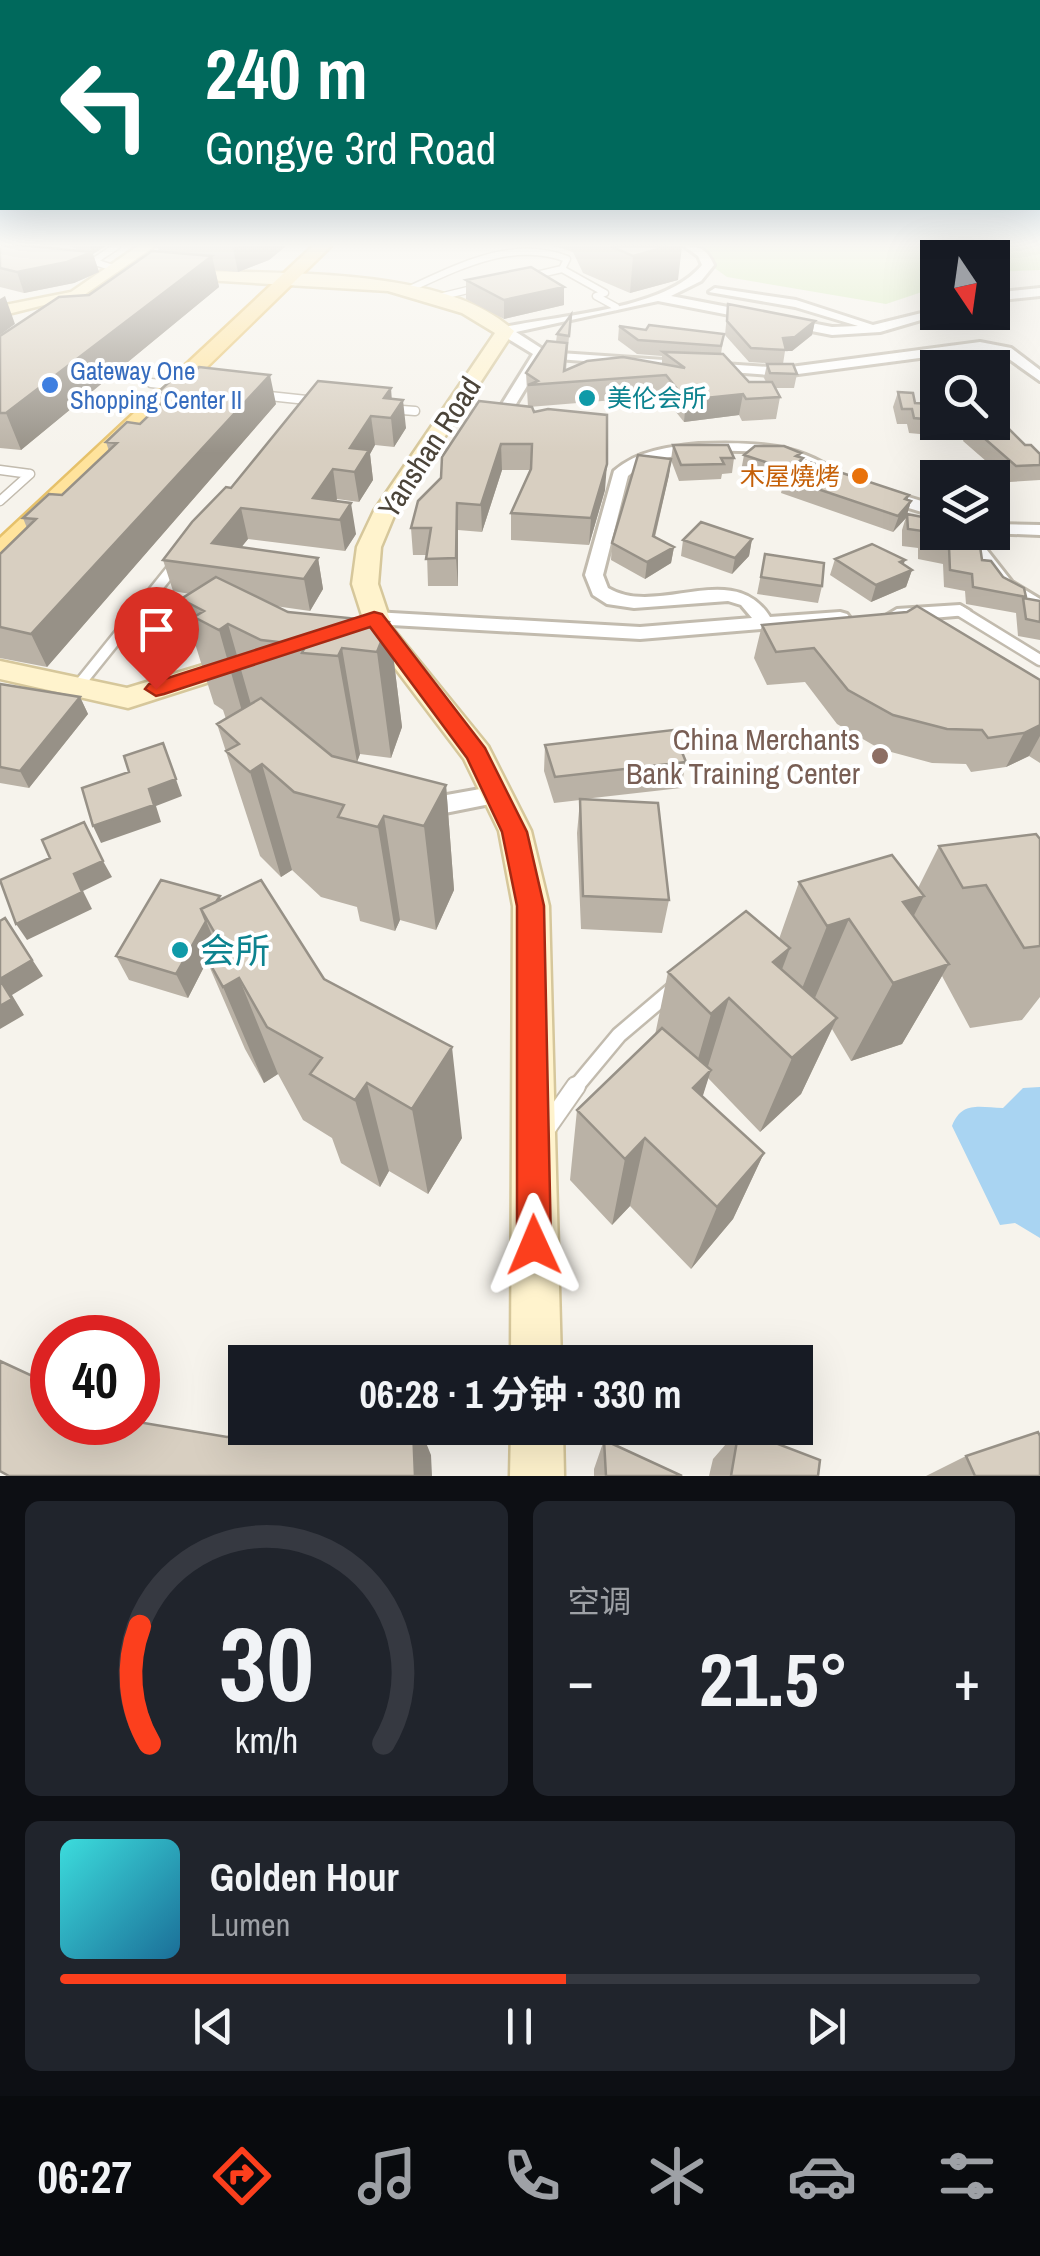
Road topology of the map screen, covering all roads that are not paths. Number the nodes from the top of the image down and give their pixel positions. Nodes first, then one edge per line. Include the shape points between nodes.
1 (48, 315) edge
2 (61, 315) edge
3 (243, 315) edge
4 (475, 315) edge
5 (580, 315) edge
6 (750, 315) edge
7 (836, 315) edge
8 (920, 318) edge
9 (880, 328) junction
10 (505, 331) junction
11 (0, 348) edge
12 (540, 353) junction
13 (0, 357) edge
14 (1040, 377) edge
15 (171, 386) junction
16 (249, 394) edge
17 (308, 400) junction
18 (326, 402) edge
19 (379, 408) edge
20 (415, 411) dead end
21 (296, 415) edge
22 (550, 419) edge
23 (0, 470) edge
24 (0, 501) edge
25 (920, 506) edge
26 (0, 524) edge
27 (1010, 530) edge
28 (1040, 530) edge
29 (978, 550) edge
30 (187, 551) edge
31 (0, 553) edge
32 (1040, 607) edge
33 (960, 611) joint
34 (365, 622) junction
35 (764, 623) junction
36 (261, 656) edge
37 (1040, 660) edge
38 (0, 670) edge
39 (78, 686) junction
40 (497, 796) junction
41 (430, 807) edge
42 (687, 979) edge
43 (533, 1149) junction
44 (536, 1345) edge
45 (537, 1445) edge
46 (538, 1476) edge

1 - 11 street
2 - 13 street
3 - 15 main road
4 - 10 street
5 - 10 street
6 - 9 street via 832,331
7 - 9 street
8 - 9 street
10 - 12 street
10 - 34 street, Yanshan Road via 375,530 365,566
12 - 14 street via 783,372 967,345 1006,352
12 - 22 street via 504,412
15 - 26 main road
15 - 31 main road
16 - 17 lane
17 - 18 lane
17 - 21 lane
19 - 20 lane
23 - 24 lane via 30,474
25 - 35 street via 836,479 789,453 673,451 623,468 594,588 603,597 634,603 728,595 754,606
27 - 28 street
29 - 32 street via 1006,586
30 - 39 lane
33 - 35 street
33 - 37 lane
34 - 35 street via 640,633
34 - 40 street, Yanshan Road via 477,754
36 - 39 street via 128,698
38 - 39 street
40 - 41 street
40 - 43 street, Yanshan Road via 515,832 531,906
42 - 43 lane via 640,1012 583,1072
43 - 44 street, Yanshan Road
45 - 46 street

